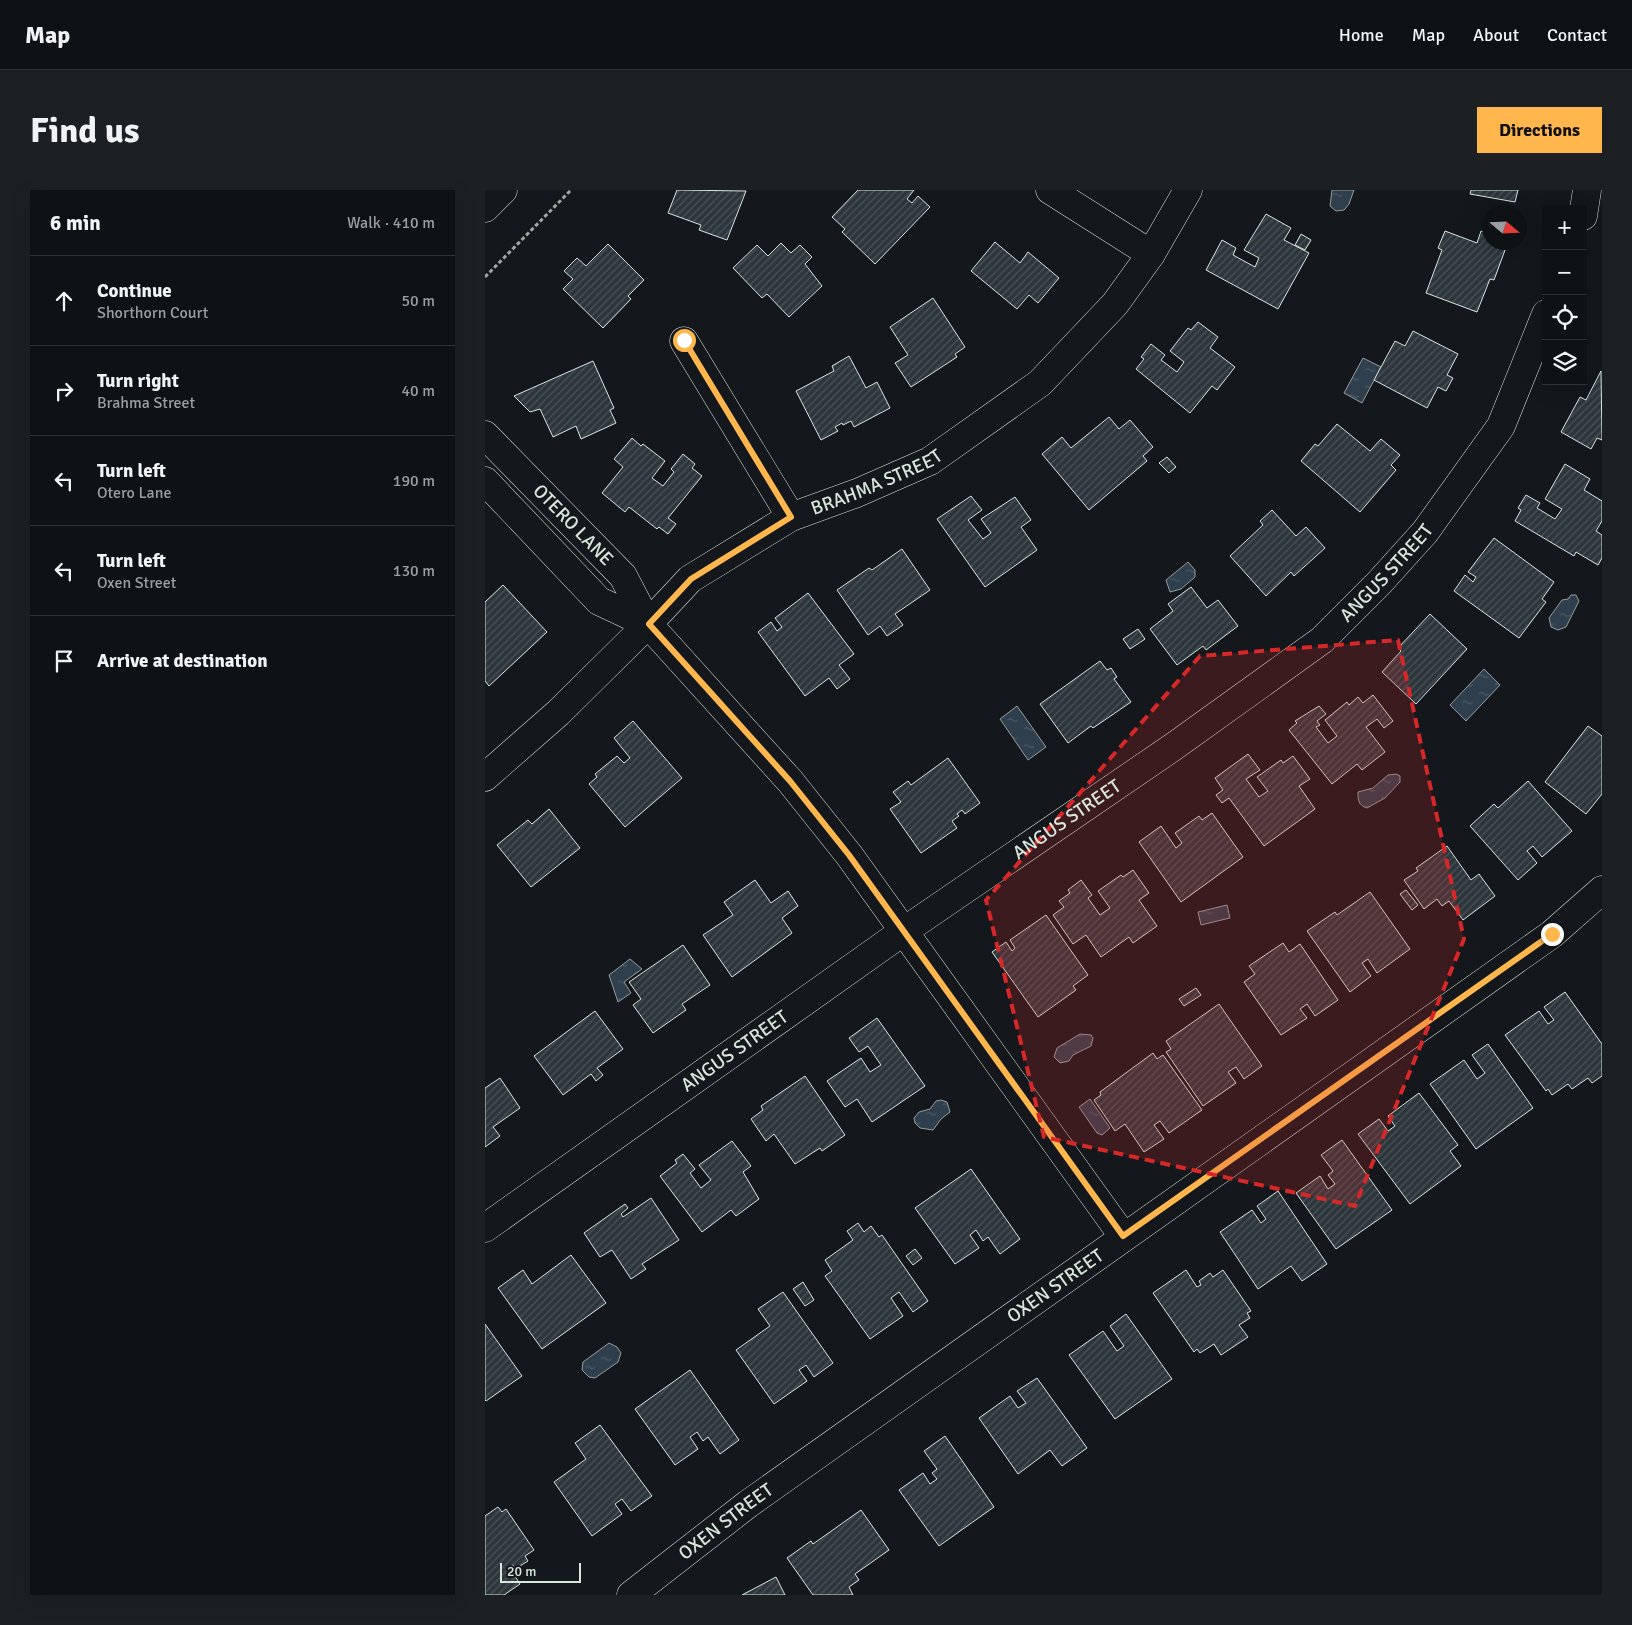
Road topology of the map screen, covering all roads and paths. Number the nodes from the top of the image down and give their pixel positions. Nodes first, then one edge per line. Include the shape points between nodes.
1 (503, 190) edge
2 (571, 190) edge
3 (1050, 190) edge
4 (1188, 190) edge
5 (1587, 190) edge
6 (1585, 205) edge
7 (485, 208) edge
8 (1151, 254) junction
9 (485, 278) edge
10 (1542, 324) edge
11 (684, 340) dead end
12 (485, 435) edge
13 (485, 481) edge
14 (791, 517) junction
15 (649, 624) junction
16 (485, 777) edge
17 (1602, 890) edge
18 (903, 931) junction
19 (485, 1228) edge
20 (1123, 1236) junction
21 (631, 1595) edge

1 - 7 street
2 - 9 path
3 - 8 street
4 - 8 street, BRAHMA STREET
5 - 6 street
8 - 14 street, BRAHMA STREET via 1115,304 1040,383 989,422 930,461
10 - 18 street, ANGUS STREET via 1501,426 1425,532 1322,640 1173,747
11 - 14 street
12 - 15 street, OTERO LANE via 623,576
13 - 15 street, OTERO LANE via 599,601
14 - 15 street, BRAHMA STREET via 691,579
15 - 16 street, BRAHMA STREET via 558,713
15 - 18 street, OTERO LANE via 790,781 849,855
17 - 20 street, OXEN STREET via 1552,934
18 - 19 street, ANGUS STREET
18 - 20 street, OTERO LANE
20 - 21 street, OXEN STREET via 748,1504

